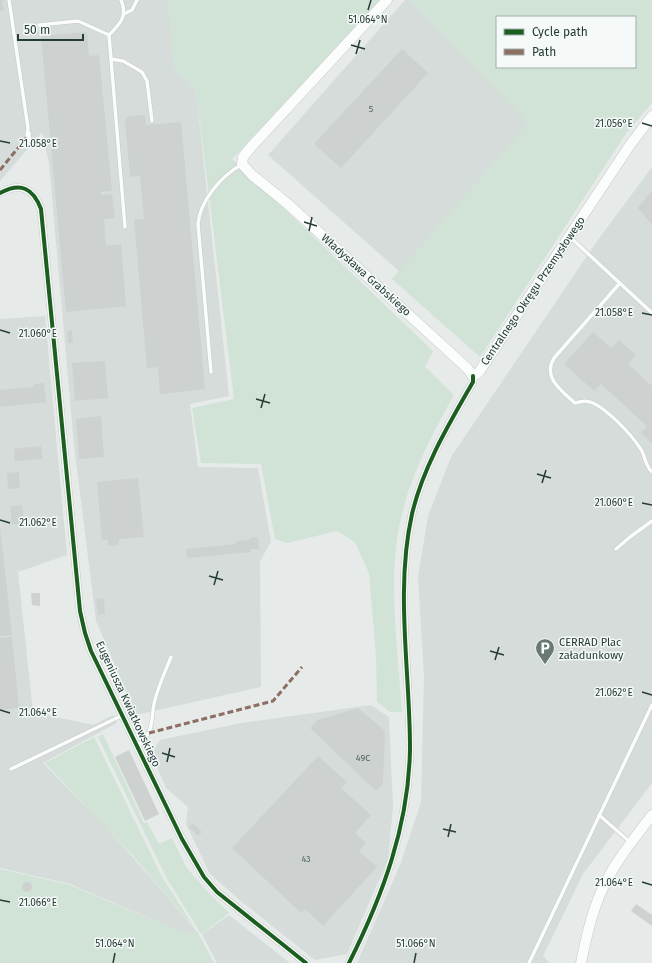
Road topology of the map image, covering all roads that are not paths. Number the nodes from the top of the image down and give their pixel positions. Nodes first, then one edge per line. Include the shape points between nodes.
1 (9, 0) edge
2 (120, 0) edge
3 (137, 0) edge
4 (387, 0) edge
5 (124, 14) junction
6 (39, 26) dead end
7 (109, 35) junction
8 (111, 59) junction
9 (652, 116) edge
10 (152, 121) dead end
11 (28, 128) junction
12 (27, 137) dead end
13 (30, 146) dead end
14 (242, 164) junction
15 (0, 193) edge
16 (125, 227) dead end
17 (570, 237) junction
18 (620, 283) junction
19 (652, 313) edge
20 (211, 372) dead end
21 (473, 376) junction
22 (652, 472) edge
23 (652, 521) edge
24 (616, 549) dead end
25 (171, 657) dead end
26 (652, 705) edge
27 (122, 715) junction
28 (138, 746) junction
29 (11, 769) dead end
30 (599, 815) junction
31 (652, 815) edge
32 (631, 842) junction
33 (306, 963) edge
34 (349, 963) edge
35 (529, 963) edge
36 (581, 963) edge

1 - 11 lane
2 - 5 lane
3 - 5 lane via 132,10
4 - 14 street via 252,146 245,154
5 - 7 lane via 122,21
6 - 7 lane via 78,21
7 - 8 lane
8 - 10 lane via 123,61 142,72 147,81
8 - 16 lane
9 - 17 street, Centralnego Okręgu Przemysłowego
11 - 12 lane
11 - 13 lane
14 - 20 lane via 230,171 199,214
14 - 21 street, Władysława Grabskiego
15 - 27 street, Eugeniusza Kwiatkowskiego via 14,188 28,190 37,198 42,209 80,611 91,651
17 - 18 lane
17 - 21 street, Centralnego Okręgu Przemysłowego via 479,372
18 - 19 lane
18 - 22 lane via 554,358 549,371 553,382 575,403 593,403 623,427 641,449 646,466
21 - 34 street, Centralnego Okręgu Przemysłowego via 428,466 412,515 405,566 410,748 405,809 386,879
23 - 24 lane
25 - 28 lane via 154,704 153,724 148,736
26 - 30 lane
27 - 28 street, Eugeniusza Kwiatkowskiego
27 - 29 lane
28 - 33 street, Eugeniusza Kwiatkowskiego via 189,853 207,881 238,910
30 - 32 lane
30 - 35 lane
31 - 32 street
32 - 36 street via 602,890 593,912

